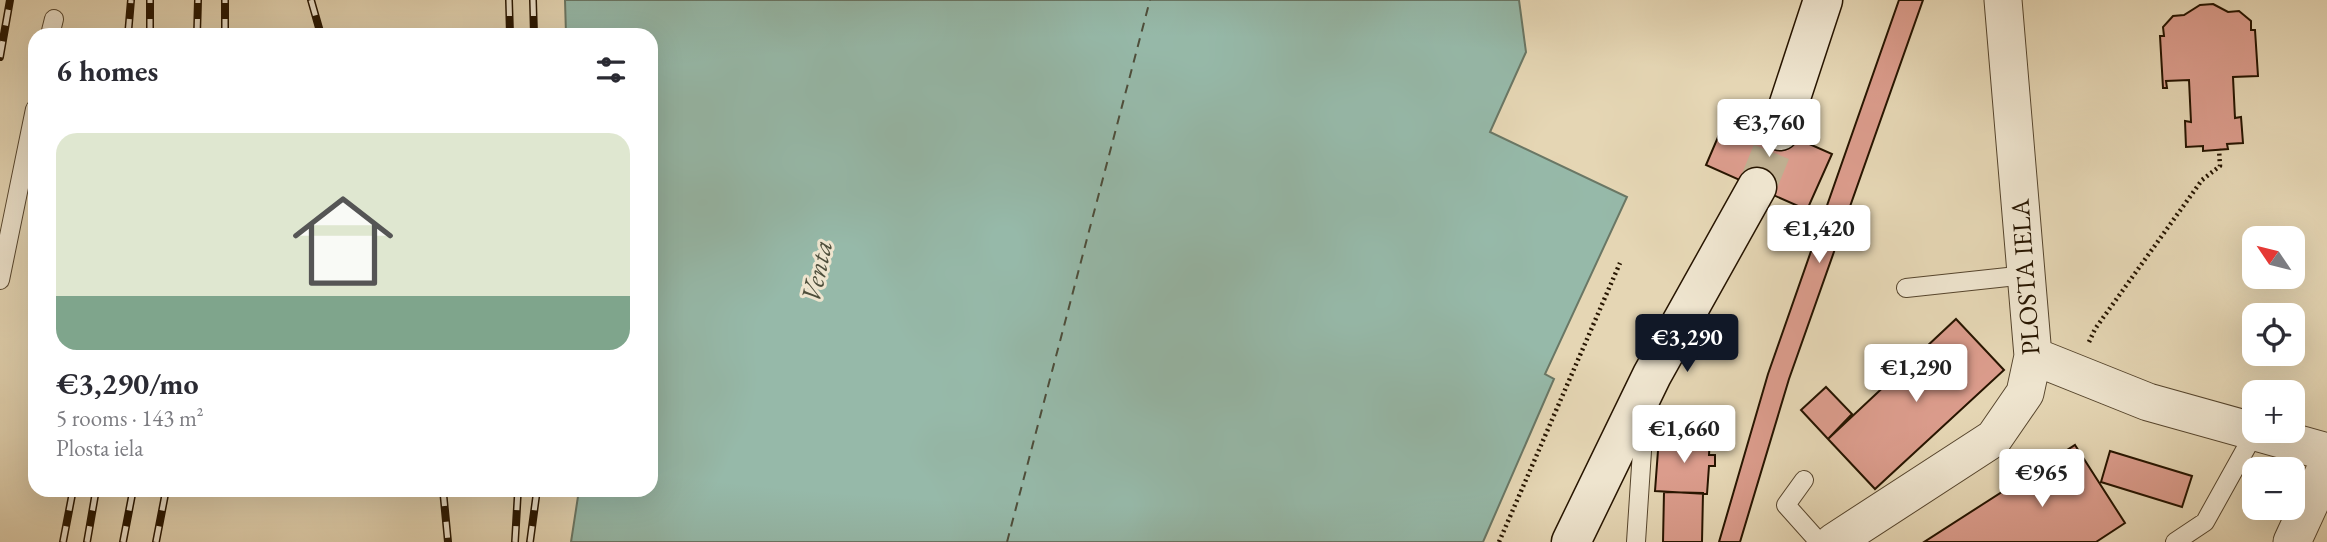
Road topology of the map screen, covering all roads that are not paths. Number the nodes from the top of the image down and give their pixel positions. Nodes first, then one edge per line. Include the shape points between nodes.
1 (1823, 0) edge
2 (2003, 0) edge
3 (1780, 131) tunnel mouth
4 (28, 143) edge
5 (1757, 187) tunnel mouth
6 (2026, 275) junction
7 (0, 280) edge
8 (1906, 288) dead end
9 (2033, 356) junction
10 (2242, 428) edge
11 (1621, 439) junction
12 (2249, 443) edge
13 (2295, 443) edge
14 (2327, 452) edge
15 (2327, 466) edge
16 (1804, 480) dead end
17 (2304, 525) edge
18 (1571, 542) edge
19 (1636, 542) edge
20 (1819, 542) edge
21 (1835, 542) edge
22 (2175, 542) edge

1 - 3 street
2 - 6 street, PLOSTA IELA
4 - 7 lane
5 - 11 street
6 - 8 lane
6 - 9 street, PLOSTA IELA
9 - 10 street via 2148,402
9 - 21 street, PLOSTA IELA via 2025,393 1994,438
11 - 18 street
11 - 19 lane via 1642,451
12 - 22 lane via 2205,522
13 - 14 street
15 - 17 street
16 - 20 lane via 1786,505

